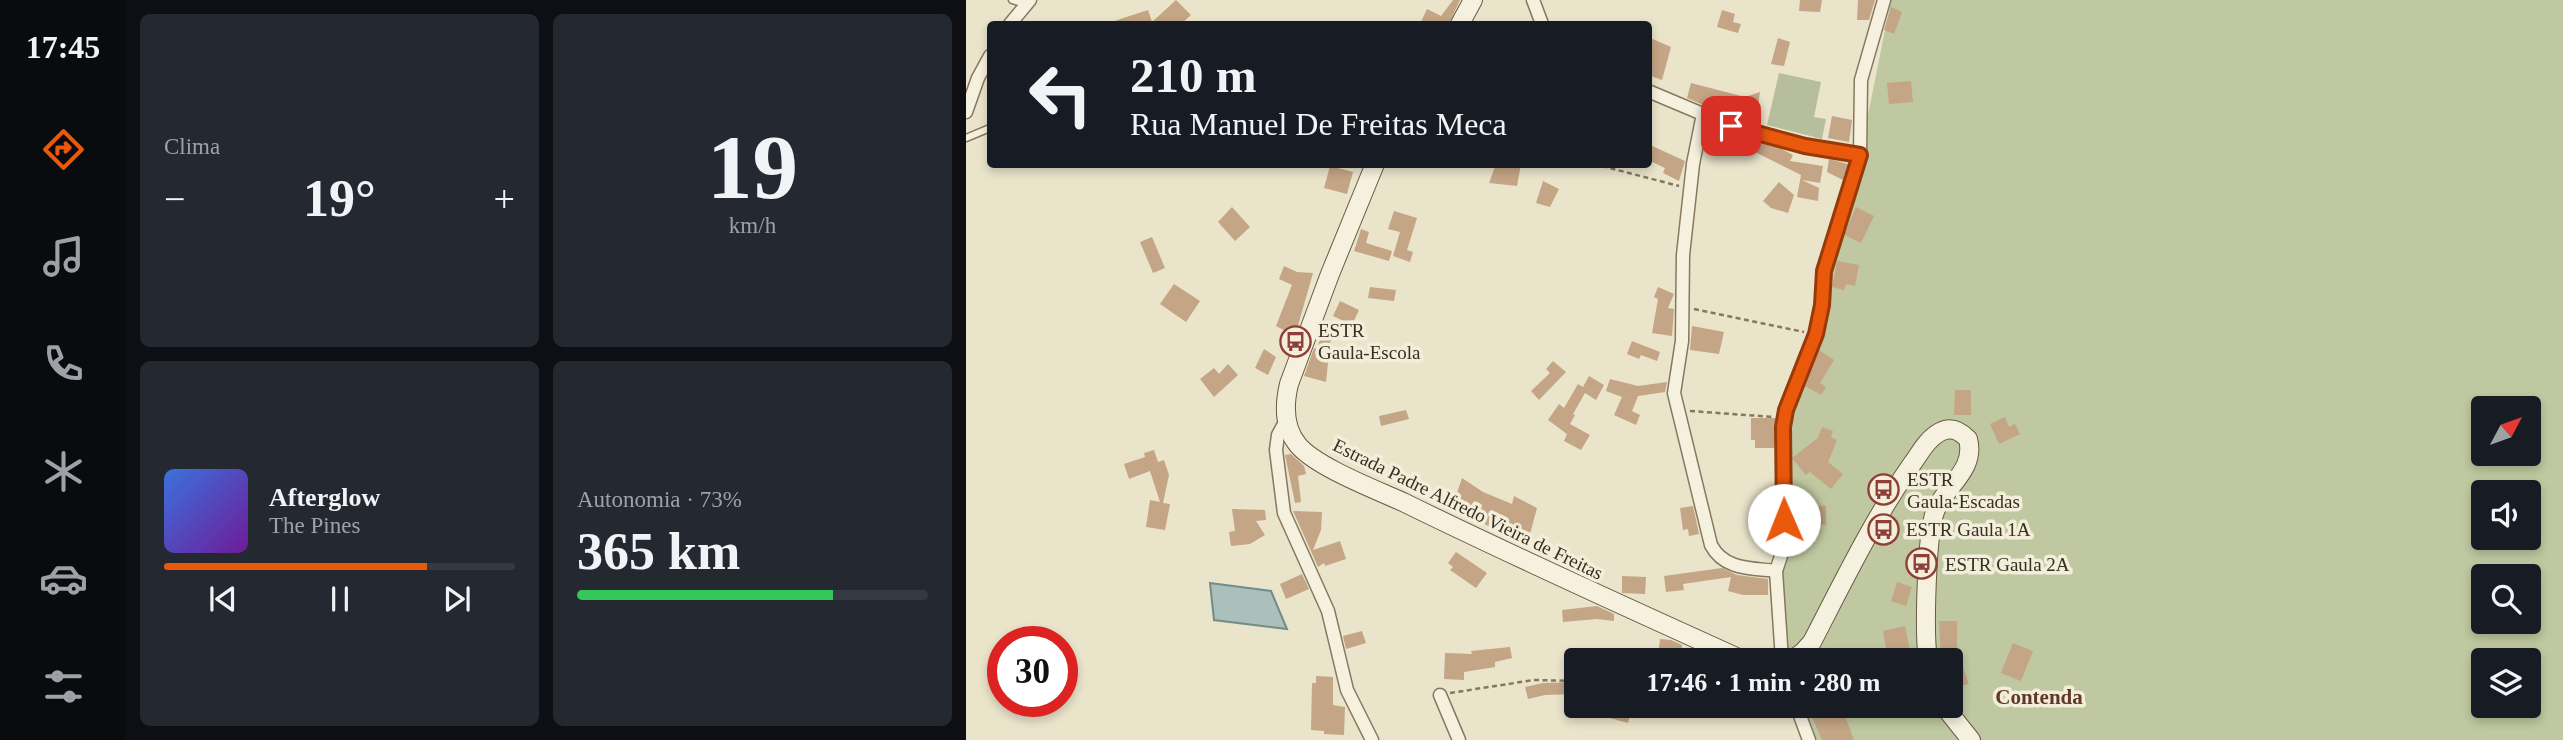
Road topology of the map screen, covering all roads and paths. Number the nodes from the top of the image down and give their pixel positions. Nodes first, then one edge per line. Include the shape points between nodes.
1 (1012, 0) edge
2 (1473, 0) edge
3 (1533, 0) edge
4 (1884, 0) edge
5 (1028, 2) edge
6 (1012, 21) edge
7 (1462, 21) edge
8 (1541, 21) edge
9 (987, 62) edge
10 (1652, 93) edge
11 (966, 112) edge
12 (1703, 114) junction
13 (987, 129) edge
14 (966, 138) edge
15 (1860, 155) junction
16 (1373, 168) edge
17 (1609, 168) edge
18 (1690, 189) junction
19 (1684, 307) junction
20 (1816, 334) junction
21 (1676, 409) junction
22 (1785, 418) junction
23 (1286, 420) junction
24 (1776, 570) junction
25 (1716, 648) edge
26 (1781, 648) edge
27 (1806, 648) edge
28 (1928, 648) edge
29 (1564, 681) edge
30 (1440, 695) joint
31 (1801, 718) edge
32 (1953, 718) edge
33 (1372, 740) edge
34 (1459, 740) edge
35 (1809, 740) edge
36 (1971, 740) edge

1 - 5 lane
2 - 7 main road
3 - 8 street
4 - 15 street via 1861,80
5 - 6 street
9 - 11 street
10 - 12 street
12 - 15 street via 1754,133
12 - 18 street
13 - 14 lane
15 - 20 street via 1824,271
16 - 23 main road via 1289,384
17 - 18 path
18 - 19 street
19 - 20 path
19 - 21 street
20 - 22 street
21 - 22 path
21 - 24 street via 1715,554 1734,565
22 - 24 street via 1784,520
23 - 25 main road, Estrada Padre Alfredo Vieira de Freitas via 1297,444 1321,462 1531,565
23 - 33 street via 1276,450 1284,513 1328,611 1348,690
24 - 26 street
27 - 28 main road via 1900,481 1941,432 1958,430 1968,439 1970,455 1934,513 1928,557
29 - 30 path via 1534,680
30 - 34 street
31 - 35 street
32 - 36 main road

